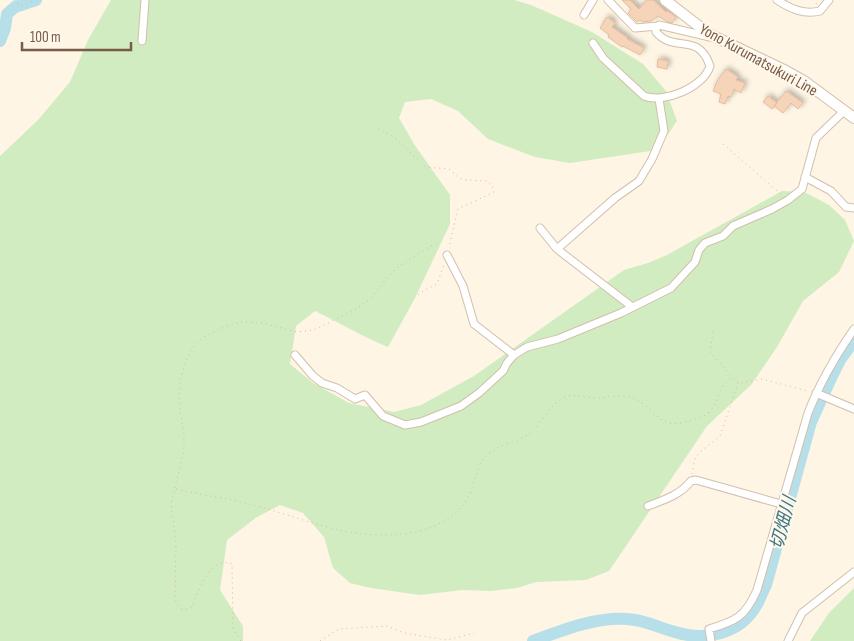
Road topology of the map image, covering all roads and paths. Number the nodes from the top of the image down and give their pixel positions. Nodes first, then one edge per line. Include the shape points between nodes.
1 (14, 0) edge
2 (34, 0) edge
3 (145, 0) edge
4 (593, 0) edge
5 (608, 0) edge
6 (665, 0) edge
7 (777, 0) edge
8 (829, 0) edge
9 (584, 15) dead end
10 (658, 26) junction
11 (716, 38) junction
12 (142, 41) dead end
13 (593, 43) dead end
14 (658, 99) junction
15 (844, 111) junction
16 (854, 118) edge
17 (378, 129) dead end
18 (723, 144) dead end
19 (805, 177) junction
20 (788, 200) junction
21 (854, 208) edge
22 (540, 228) dead end
23 (438, 243) dead end
24 (557, 249) junction
25 (448, 255) junction
26 (418, 295) dead end
27 (632, 306) junction
28 (854, 328) edge
29 (713, 332) dead end
30 (514, 355) junction
31 (296, 356) dead end
32 (730, 378) dead end
33 (739, 382) junction
34 (816, 392) junction
35 (854, 409) edge
36 (690, 481) junction
37 (175, 489) junction
38 (781, 504) junction
39 (648, 506) dead end
40 (854, 572) edge
41 (474, 633) dead end
42 (241, 641) edge
43 (320, 641) edge
44 (711, 641) edge
45 (788, 641) edge

1 - 2 path via 24,6
3 - 12 street
4 - 9 street
5 - 10 street via 635,28
6 - 11 main road, Yono Kurumatsukuri Line
7 - 8 street via 802,12 810,12 820,11
10 - 11 street
10 - 14 street via 656,32 665,41 700,48 710,66 696,84 674,96
11 - 15 main road, Yono Kurumatsukuri Line via 804,81
13 - 14 street via 603,58 644,96
14 - 24 street via 664,131 639,181
15 - 16 main road, Yono Kurumatsukuri Line
15 - 19 street via 816,138
17 - 25 path via 394,137 426,167 449,169 459,178 487,181 492,185 494,192 458,209
18 - 20 path
19 - 20 street via 802,189
19 - 21 street via 831,191 846,207
20 - 27 street via 732,226 723,236 705,243 695,262 671,288
22 - 24 street
23 - 37 path via 396,268 371,298 358,308 314,330 297,332 263,323 239,322 202,338 186,360 180,382 184,450
24 - 27 street
25 - 26 path via 437,284
25 - 30 street via 463,286 474,324
27 - 30 street
28 - 34 street
29 - 33 path via 710,352
30 - 31 street via 503,371 461,406 421,422 404,425 382,416 365,395 355,399 322,383
32 - 37 path via 709,412 683,423 662,420 635,399 624,395 566,397 545,413 531,432 500,447 483,460 467,501 433,528 384,535 344,531 256,505
33 - 34 path via 762,379
33 - 36 path via 720,436 699,452
34 - 35 street
34 - 38 street
36 - 38 street
36 - 39 street via 684,490
37 - 42 path via 171,504 176,542 175,600 181,609 186,610 192,606 203,580 216,566 232,564 233,628
38 - 44 street via 751,603 732,622 709,629
40 - 45 street via 802,613
41 - 43 path via 447,640 404,633 387,626 339,629

